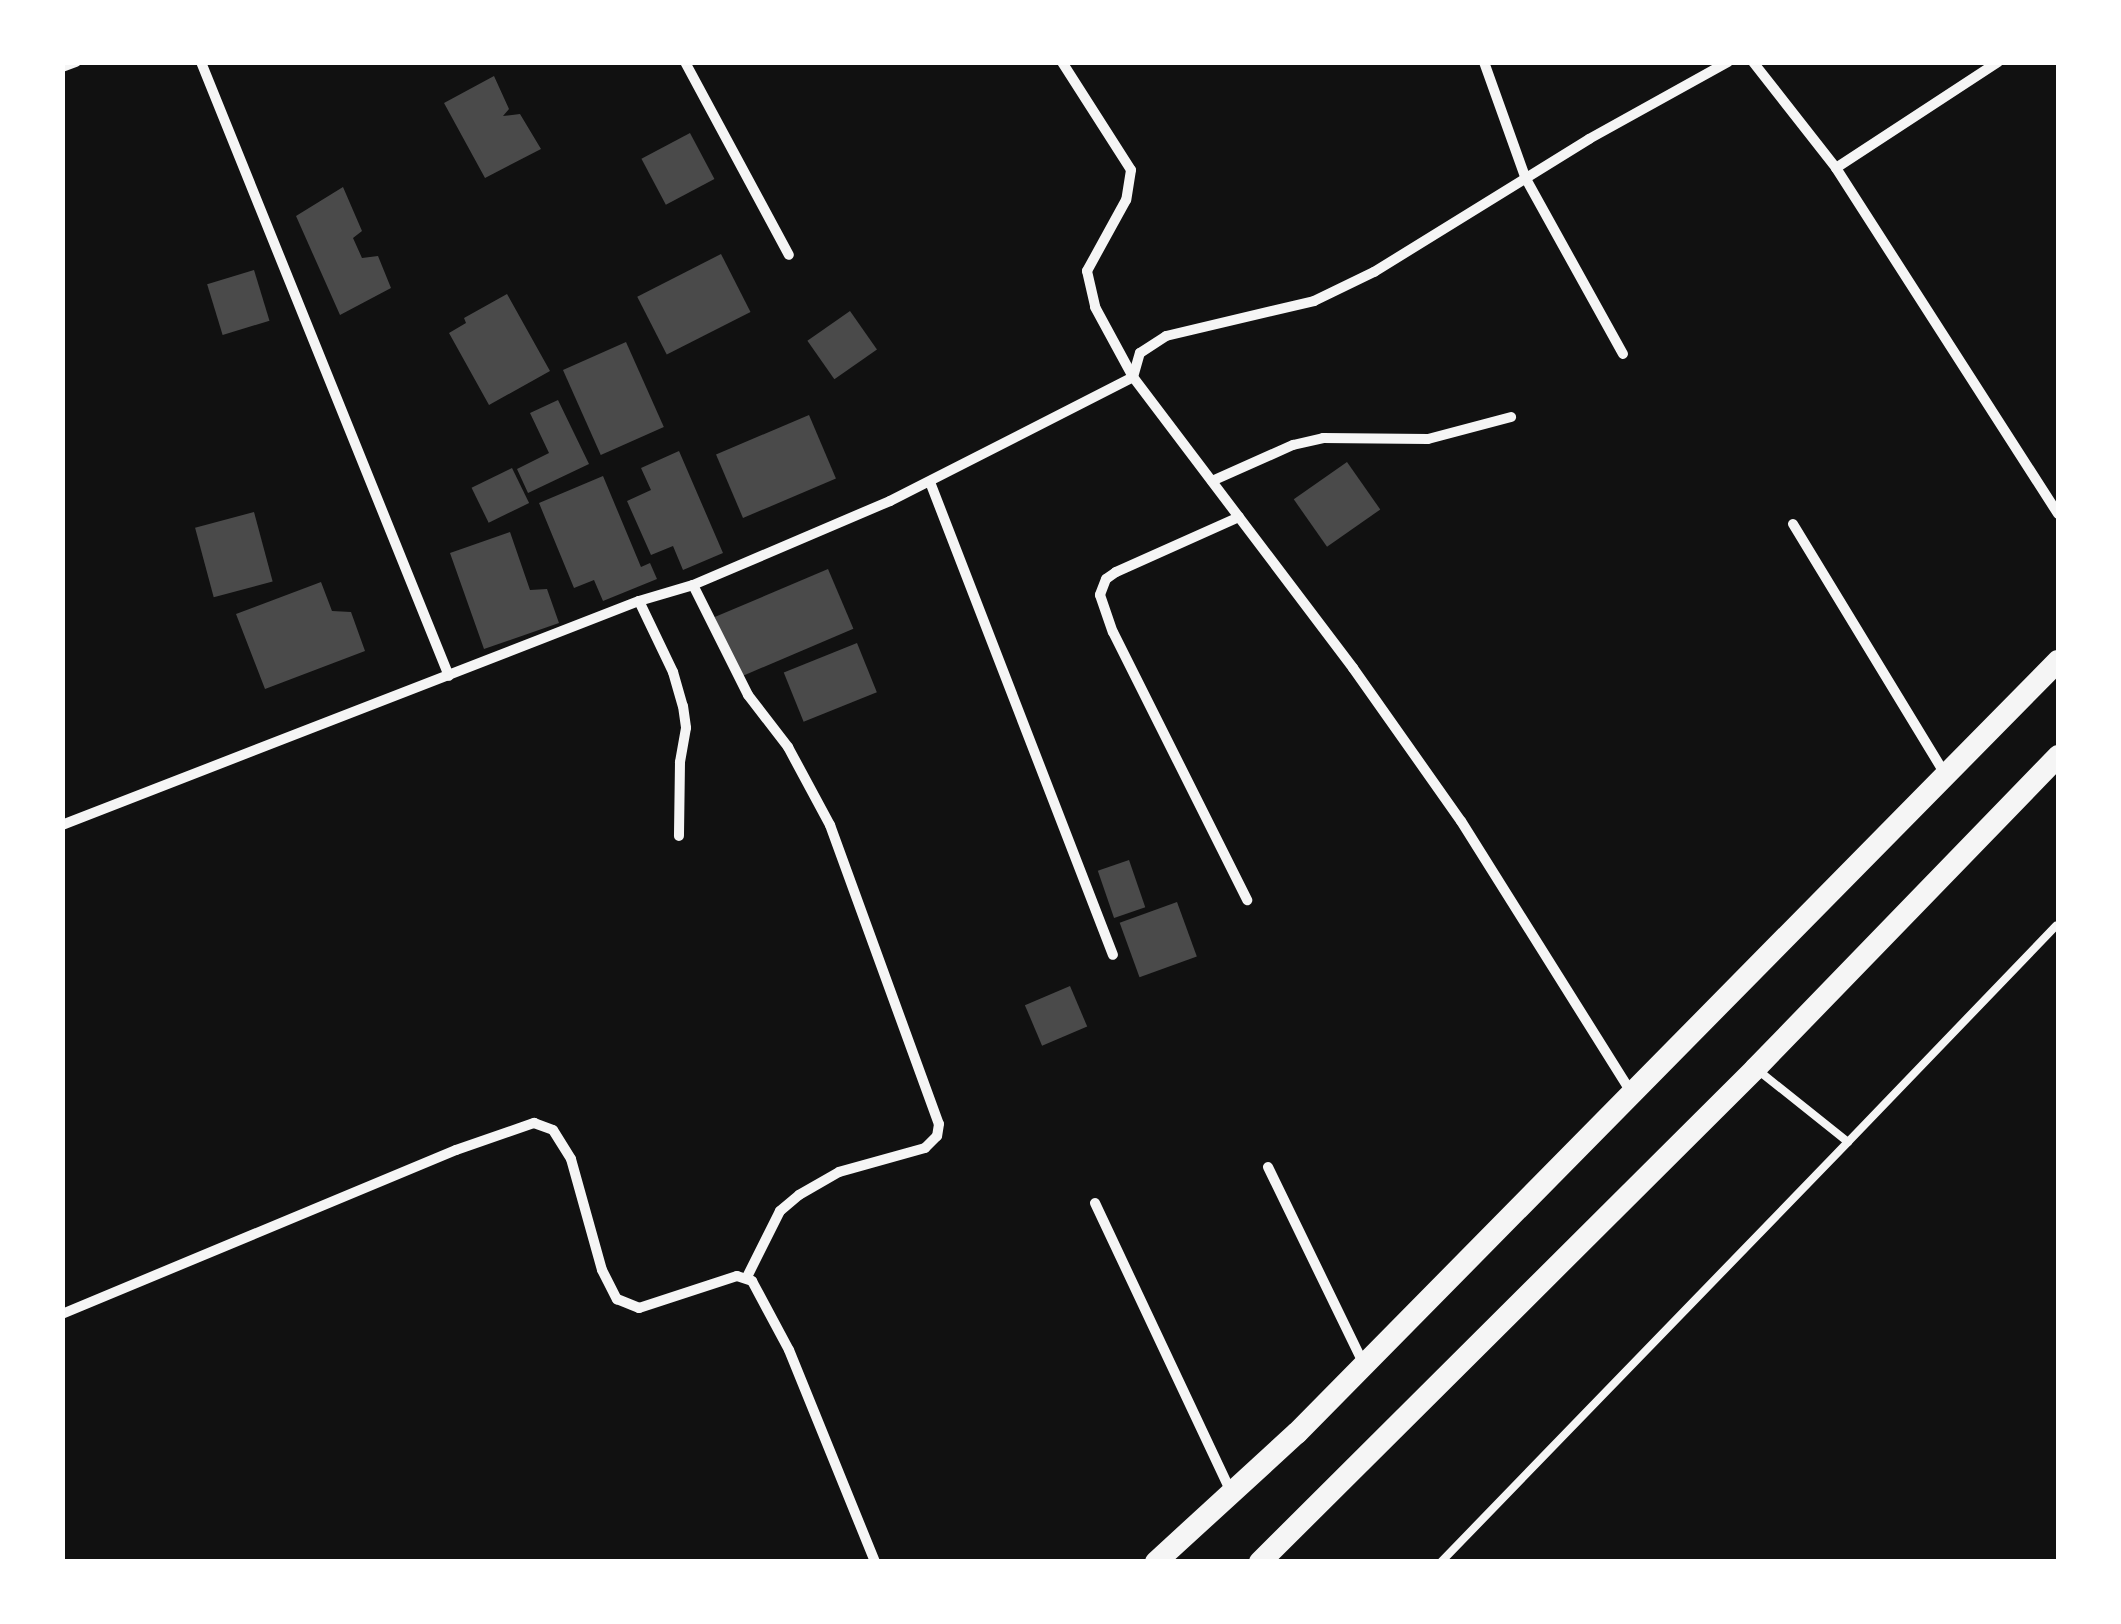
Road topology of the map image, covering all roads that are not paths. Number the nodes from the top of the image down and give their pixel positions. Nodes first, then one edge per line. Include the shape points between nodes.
1 (76, 62) edge
2 (201, 62) edge
3 (684, 62) edge
4 (1062, 62) edge
5 (1484, 62) edge
6 (1728, 62) edge
7 (1753, 62) edge
8 (1998, 62) edge
9 (62, 67) edge
10 (1836, 168) junction
11 (1526, 178) junction
12 (789, 255) dead end
13 (1623, 354) dead end
14 (1133, 377) junction
15 (1511, 418) dead end
16 (1212, 481) junction
17 (930, 482) junction
18 (2058, 514) edge
19 (1240, 517) junction
20 (1793, 524) dead end
21 (693, 585) junction
22 (638, 601) junction
23 (2058, 661) edge
24 (449, 676) junction
25 (2058, 756) edge
26 (1946, 775) junction
27 (62, 825) edge
28 (679, 836) dead end
29 (1247, 900) dead end
30 (2056, 926) dead end
31 (1113, 954) dead end
32 (1756, 1068) junction
33 (1631, 1093) junction
34 (1848, 1142) junction
35 (1268, 1168) dead end
36 (1094, 1203) dead end
37 (747, 1278) junction
38 (62, 1314) edge
39 (1364, 1366) junction
40 (1232, 1493) junction
41 (874, 1562) edge
42 (1156, 1562) edge
43 (1260, 1562) edge
44 (1441, 1562) edge

1 - 9 street
2 - 24 street
3 - 12 street
4 - 14 street via 1130,170 1126,200 1086,271 1095,306
5 - 11 street
6 - 11 street
7 - 10 street
8 - 10 street
10 - 18 street
11 - 13 street
11 - 14 street via 1468,218 1314,301 1166,336 1140,353
14 - 16 street
14 - 17 street
15 - 16 street via 1428,439 1323,438
16 - 19 street
17 - 21 street
17 - 31 street
19 - 29 street via 1116,572 1100,595
19 - 33 street via 1462,822
20 - 26 street
21 - 22 street
21 - 37 street via 748,695 788,747 830,825 939,1124 925,1148 839,1172 789,1203
22 - 24 street
22 - 28 street via 683,706
23 - 26 main road
24 - 27 street
25 - 32 main road
26 - 33 main road
30 - 34 lane
32 - 34 lane
32 - 43 main road
33 - 39 main road
34 - 44 lane
35 - 39 street
36 - 40 street
37 - 38 street via 640,1308 617,1300 602,1270 571,1158 553,1130 534,1123
37 - 41 street via 789,1350
39 - 40 main road
40 - 42 main road

